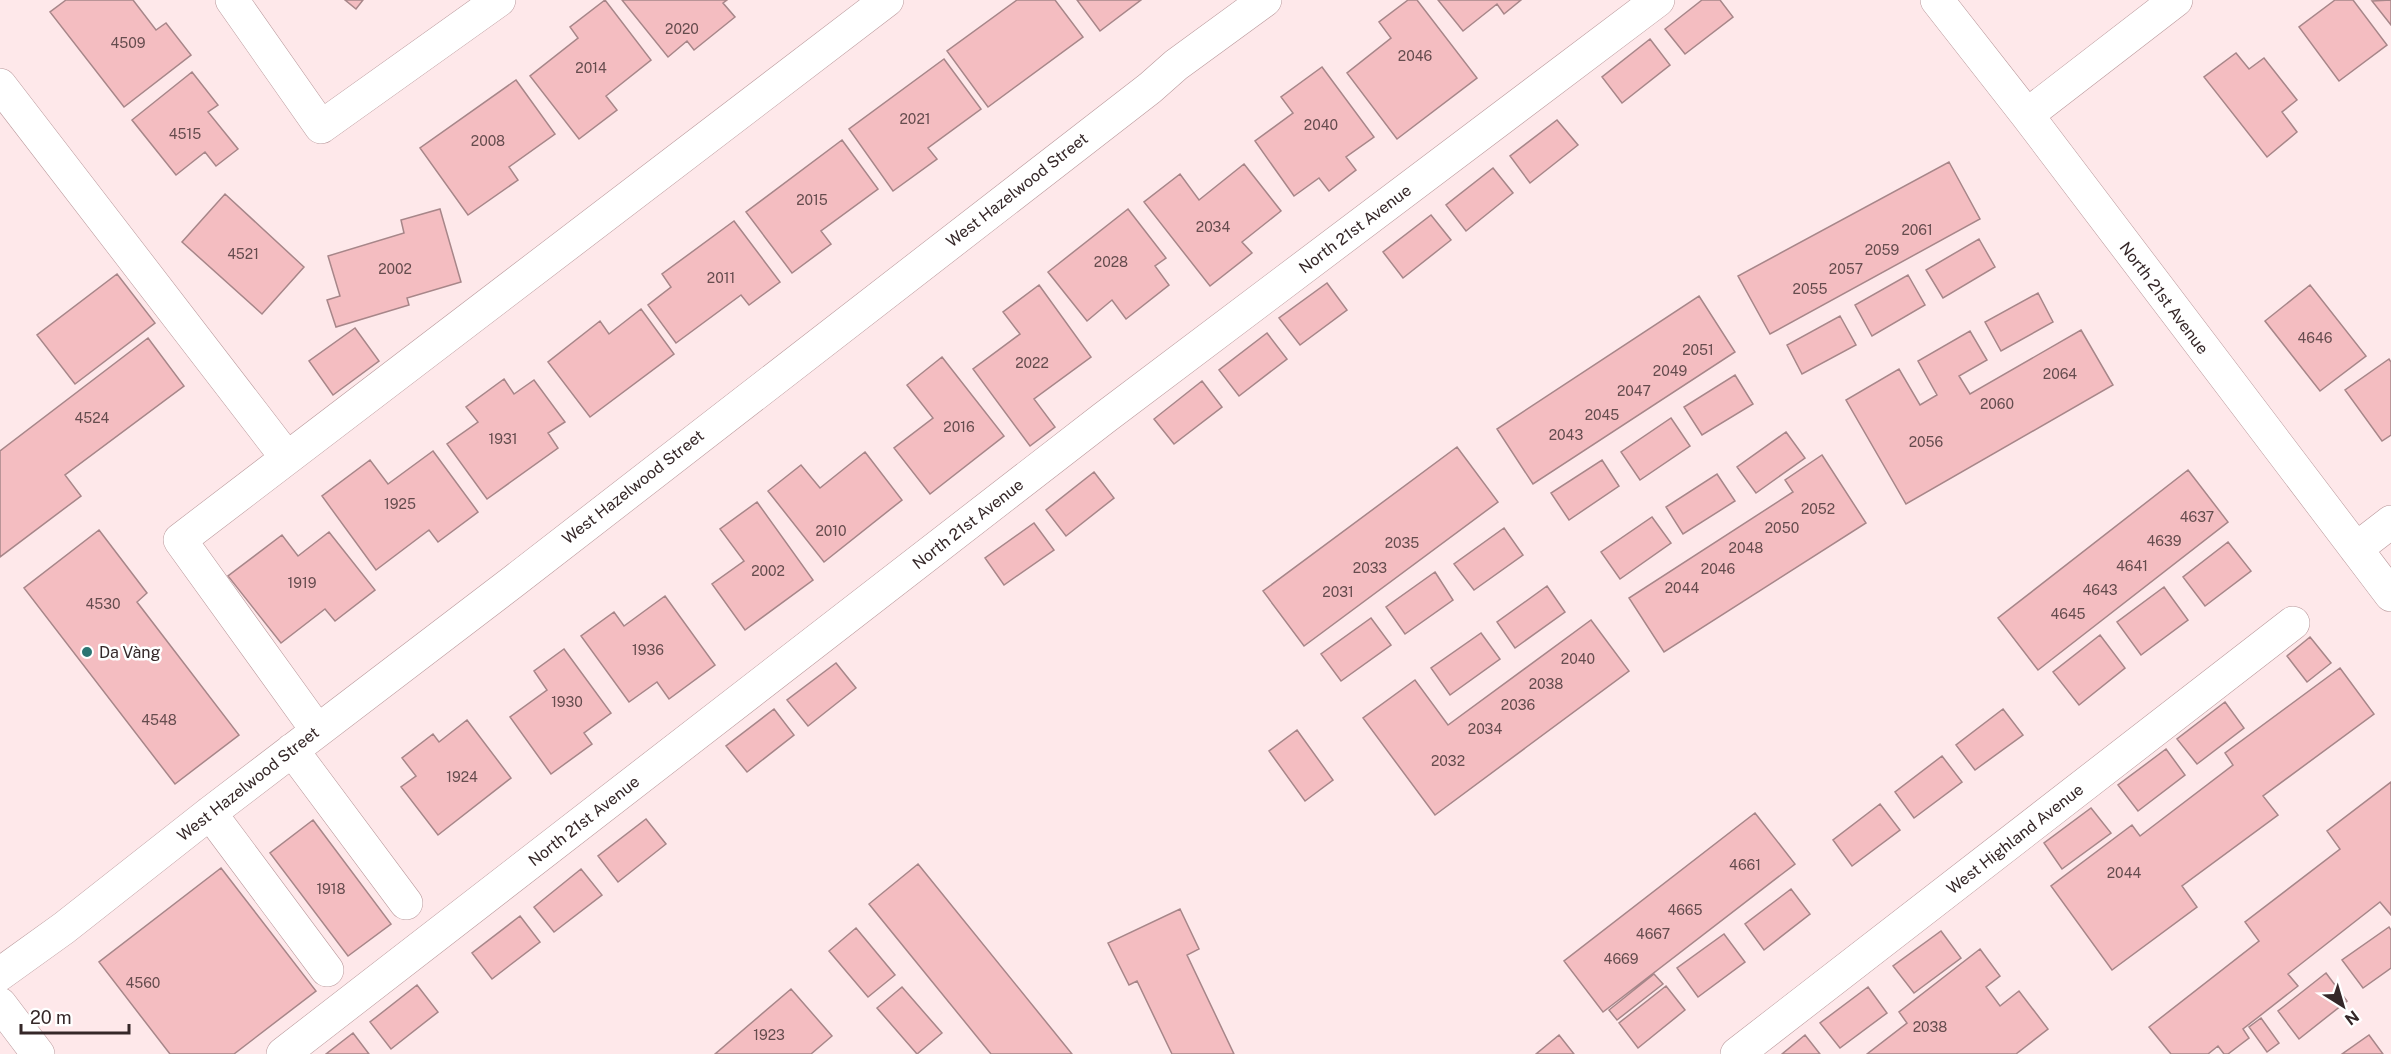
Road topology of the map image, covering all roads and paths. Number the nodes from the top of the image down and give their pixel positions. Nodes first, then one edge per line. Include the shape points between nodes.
1 (232, 0) edge
2 (499, 0) edge
3 (887, 0) edge
4 (1265, 0) edge
5 (1658, 0) edge
6 (1936, 0) edge
7 (2176, 0) edge
8 (0, 85) edge
9 (2027, 115) junction
10 (287, 458) junction
11 (2391, 522) edge
12 (2356, 549) junction
13 (2391, 595) edge
14 (2293, 623) dead end
15 (305, 740) junction
16 (210, 813) junction
17 (406, 903) dead end
18 (327, 970) dead end
19 (0, 974) edge
20 (0, 1004) edge
21 (38, 1054) edge
22 (283, 1054) edge
23 (1737, 1054) edge

1 - 2 street via 321,127
3 - 10 street
4 - 15 street, West Hazelwood Street
5 - 22 street, North 21st Avenue via 1104,418
6 - 9 street, North 21st Avenue
7 - 9 street
8 - 10 street
9 - 12 street, North 21st Avenue
10 - 15 street via 180,540
11 - 12 street
12 - 13 street, North 21st Avenue
14 - 23 street, West Highland Avenue
15 - 16 street, West Hazelwood Street
15 - 17 street
16 - 18 street
16 - 19 street, West Hazelwood Street
20 - 21 street

